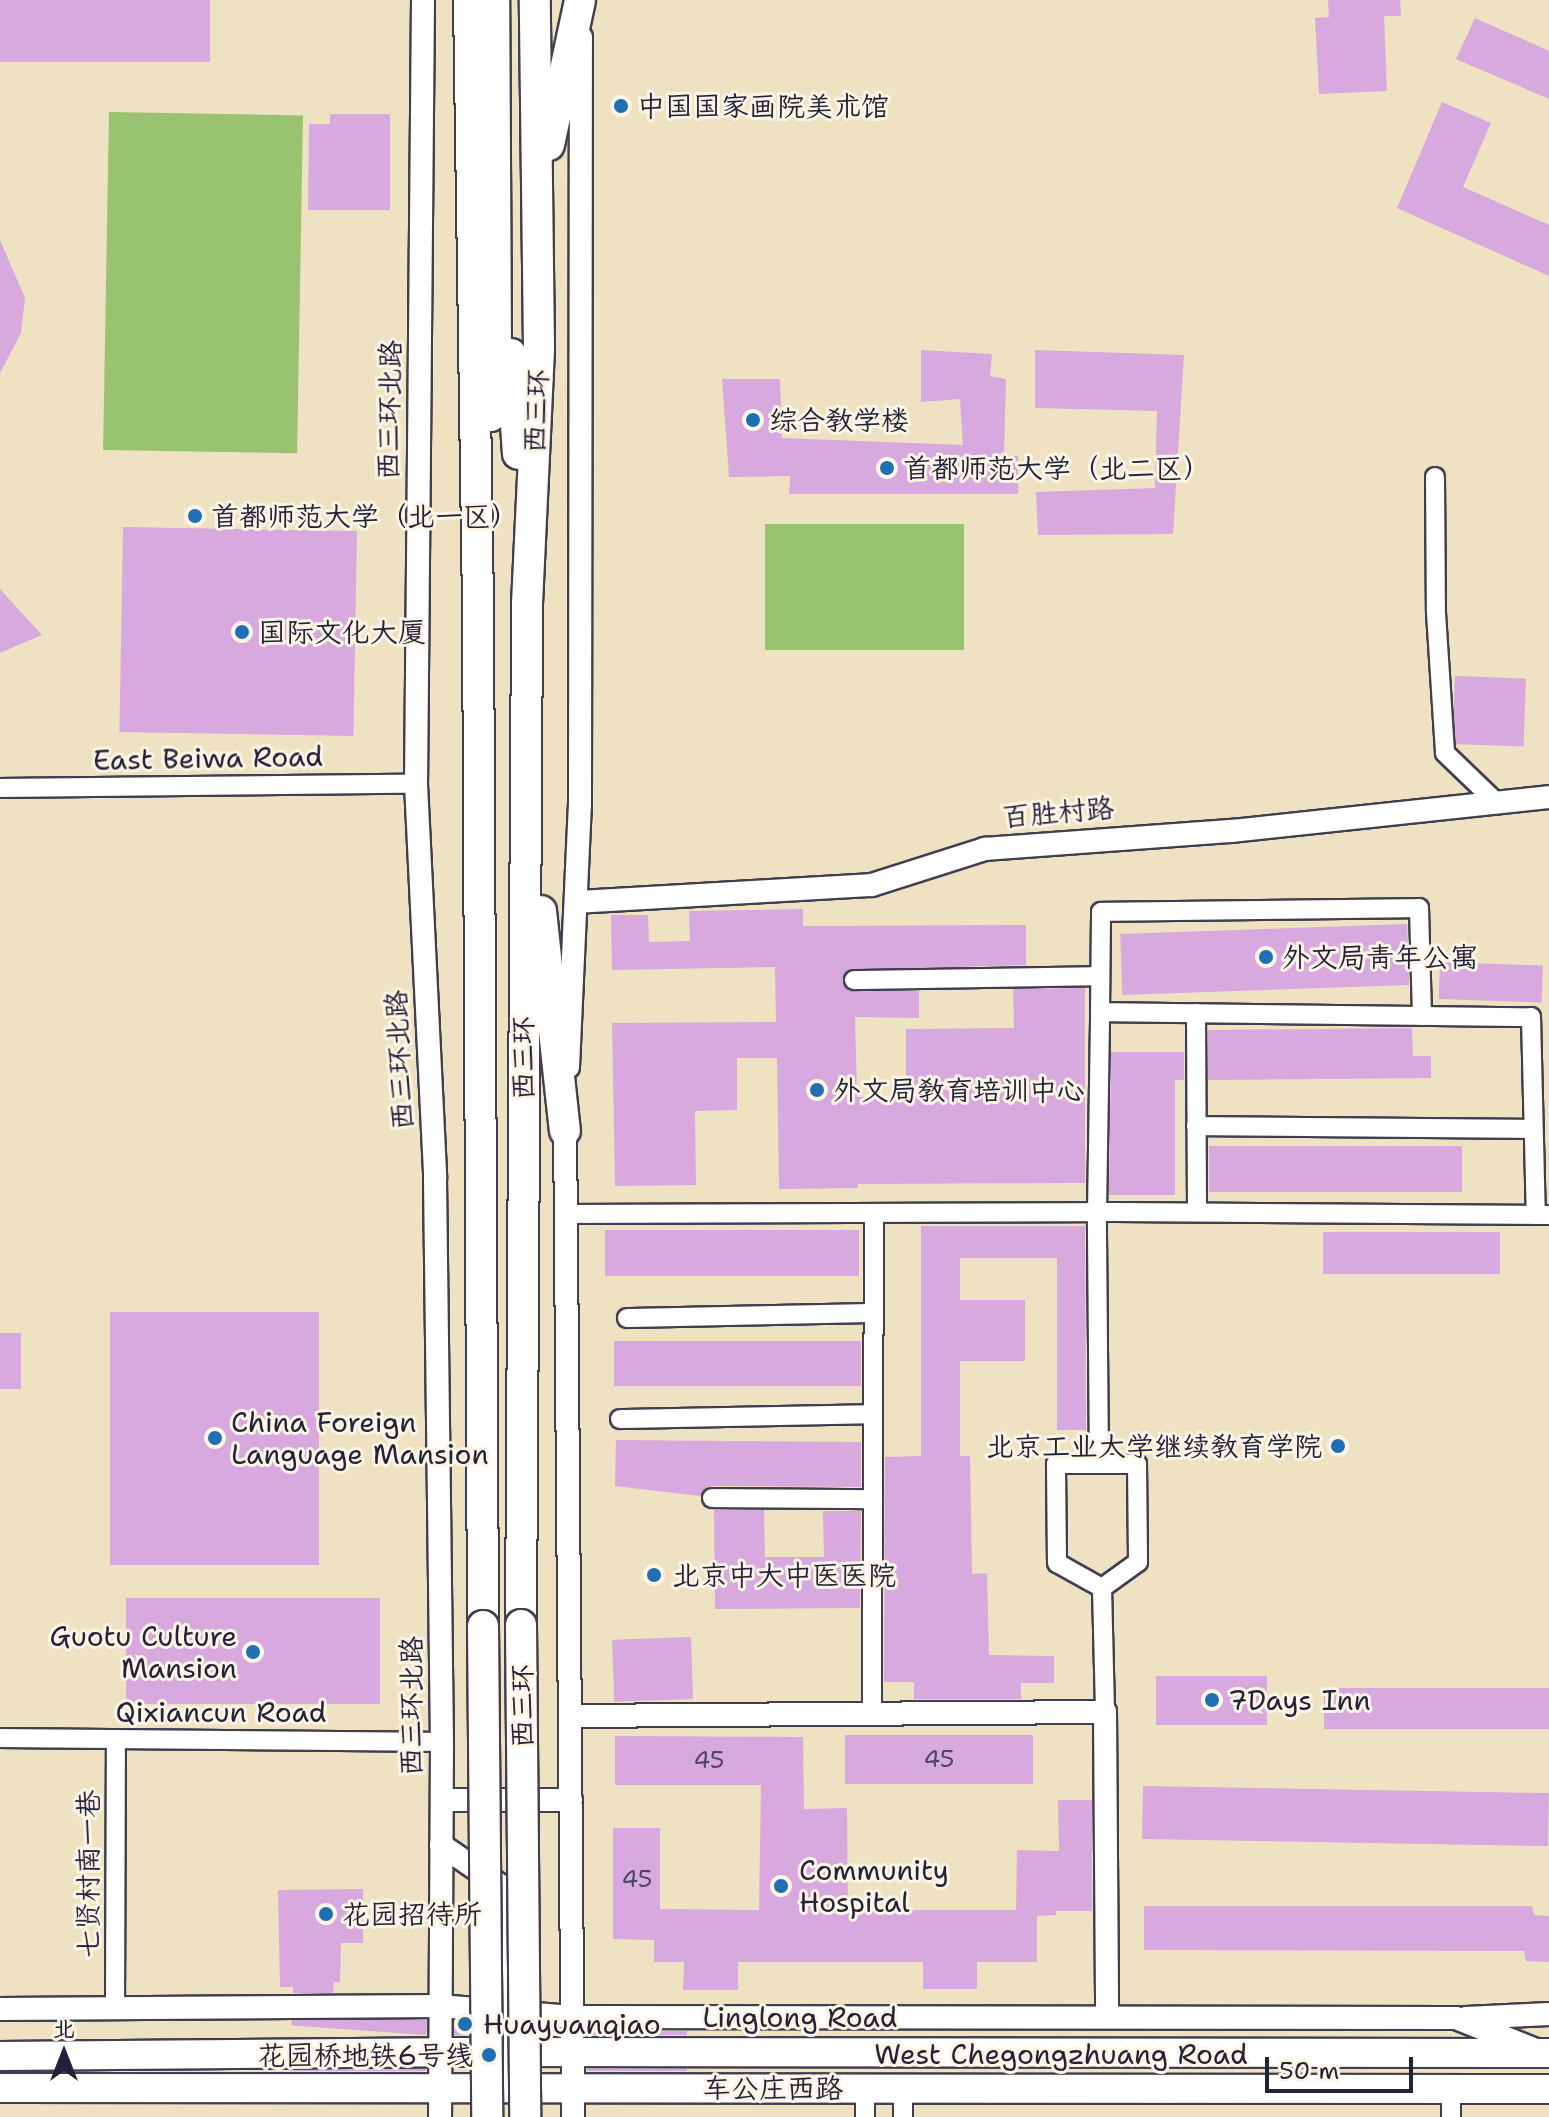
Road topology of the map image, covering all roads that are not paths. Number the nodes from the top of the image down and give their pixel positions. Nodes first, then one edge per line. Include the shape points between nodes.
1 (423, 0) edge
2 (469, 0) edge
3 (494, 0) edge
4 (511, 0) edge
5 (535, 0) edge
6 (580, 0) edge
7 (537, 198) junction
8 (503, 348) junction
9 (1435, 477) dead end
10 (527, 604) junction
11 (478, 606) junction
12 (526, 770) junction
13 (416, 784) junction
14 (0, 788) edge
15 (1549, 797) edge
16 (1498, 804) junction
17 (577, 902) junction
18 (1100, 976) junction
19 (854, 980) dead end
20 (1100, 1012) junction
21 (1196, 1013) junction
22 (1422, 1016) junction
23 (1196, 1126) junction
24 (1533, 1129) junction
25 (565, 1131) junction
26 (1097, 1212) junction
27 (1197, 1212) junction
28 (874, 1213) junction
29 (565, 1214) junction
30 (1542, 1215) edge
31 (874, 1313) junction
32 (627, 1318) dead end
33 (873, 1414) junction
34 (620, 1419) dead end
35 (1099, 1463) junction
36 (712, 1498) dead end
37 (873, 1499) junction
38 (1102, 1588) junction
39 (1105, 1712) junction
40 (872, 1714) junction
41 (570, 1716) junction
42 (0, 1738) edge
43 (116, 1739) junction
44 (442, 1742) junction
45 (442, 1800) junction
46 (571, 1800) junction
47 (441, 1845) junction
48 (440, 2006) junction
49 (0, 2009) edge
50 (115, 2009) junction
51 (509, 2011) junction
52 (1549, 2014) edge
53 (572, 2017) junction
54 (1107, 2017) junction
55 (1456, 2018) junction
56 (440, 2052) junction
57 (510, 2052) junction
58 (573, 2052) junction
59 (1547, 2053) edge
60 (0, 2056) edge
61 (510, 2087) junction
62 (573, 2087) junction
63 (0, 2088) edge
64 (440, 2088) junction
65 (865, 2088) junction
66 (903, 2088) junction
67 (1549, 2089) edge
68 (1451, 2103) edge
69 (440, 2117) edge
70 (487, 2117) edge
71 (511, 2117) edge
72 (525, 2117) edge
73 (573, 2117) edge
74 (865, 2117) edge
75 (903, 2117) edge

1 - 13 street, 西三环北路
2 - 11 highway, 西三环
3 - 8 highway
4 - 8 highway
5 - 7 highway, 西三环
6 - 7 highway
6 - 17 street
7 - 10 highway, 西三环 via 539,348
8 - 10 highway
8 - 11 highway
9 - 16 street via 1445,753
10 - 12 highway, 西三环
11 - 70 highway, 西三环, bridge
12 - 25 highway
12 - 72 highway, 西三环, bridge via 521,1625
13 - 14 street, East Beiwa Road
13 - 44 street, 西三环北路 via 435,1179
15 - 16 street, 百胜村路
16 - 17 street, 百胜村路 via 985,849 872,885
17 - 25 street
18 - 19 street
18 - 20 street
18 - 22 street via 1101,912 1419,908
20 - 21 street
20 - 26 street
21 - 22 street
21 - 23 street
22 - 24 street via 1531,1017
23 - 24 street
23 - 27 street
24 - 30 street
25 - 29 street
26 - 27 street
26 - 28 street
26 - 35 street
27 - 30 street
28 - 29 street
28 - 31 street
29 - 41 street
31 - 32 street
31 - 33 street
33 - 34 street
33 - 37 street
35 - 38 street via 1137,1464 1138,1562
35 - 38 street via 1056,1464 1057,1563
36 - 37 street
37 - 40 street
38 - 39 street
39 - 40 street
39 - 54 street
40 - 41 street
41 - 46 street
42 - 43 street, Qixiancun Road
43 - 44 street, Qixiancun Road
43 - 50 street, 七贤村南一巷
44 - 45 street, 西三环北路
45 - 46 street
45 - 47 street, 西三环北路
46 - 53 street
47 - 48 street, 西三环北路
47 - 51 street via 507,1890
48 - 50 street, Linglong Road
48 - 51 street, Linglong Road
48 - 56 street, 西三环北路
49 - 50 street, Linglong Road
51 - 53 street, Linglong Road
51 - 57 street
52 - 55 street
53 - 54 street, Linglong Road
53 - 58 street
54 - 55 street, Linglong Road
55 - 59 street, Linglong Road
56 - 57 main road, West Chegongzhuang Road
56 - 60 main road
56 - 64 street, 西三环北路
57 - 58 main road, West Chegongzhuang Road
57 - 61 street
58 - 59 main road, West Chegongzhuang Road
58 - 62 street
61 - 62 main road, 车公庄西路
61 - 64 main road, 车公庄西路
61 - 71 street
62 - 65 main road, 车公庄西路
62 - 73 street
63 - 64 main road
64 - 69 street, 西三环北路
65 - 66 main road, 车公庄西路
65 - 74 street
66 - 68 main road, 车公庄西路
66 - 75 street
67 - 68 main road, 车公庄西路

